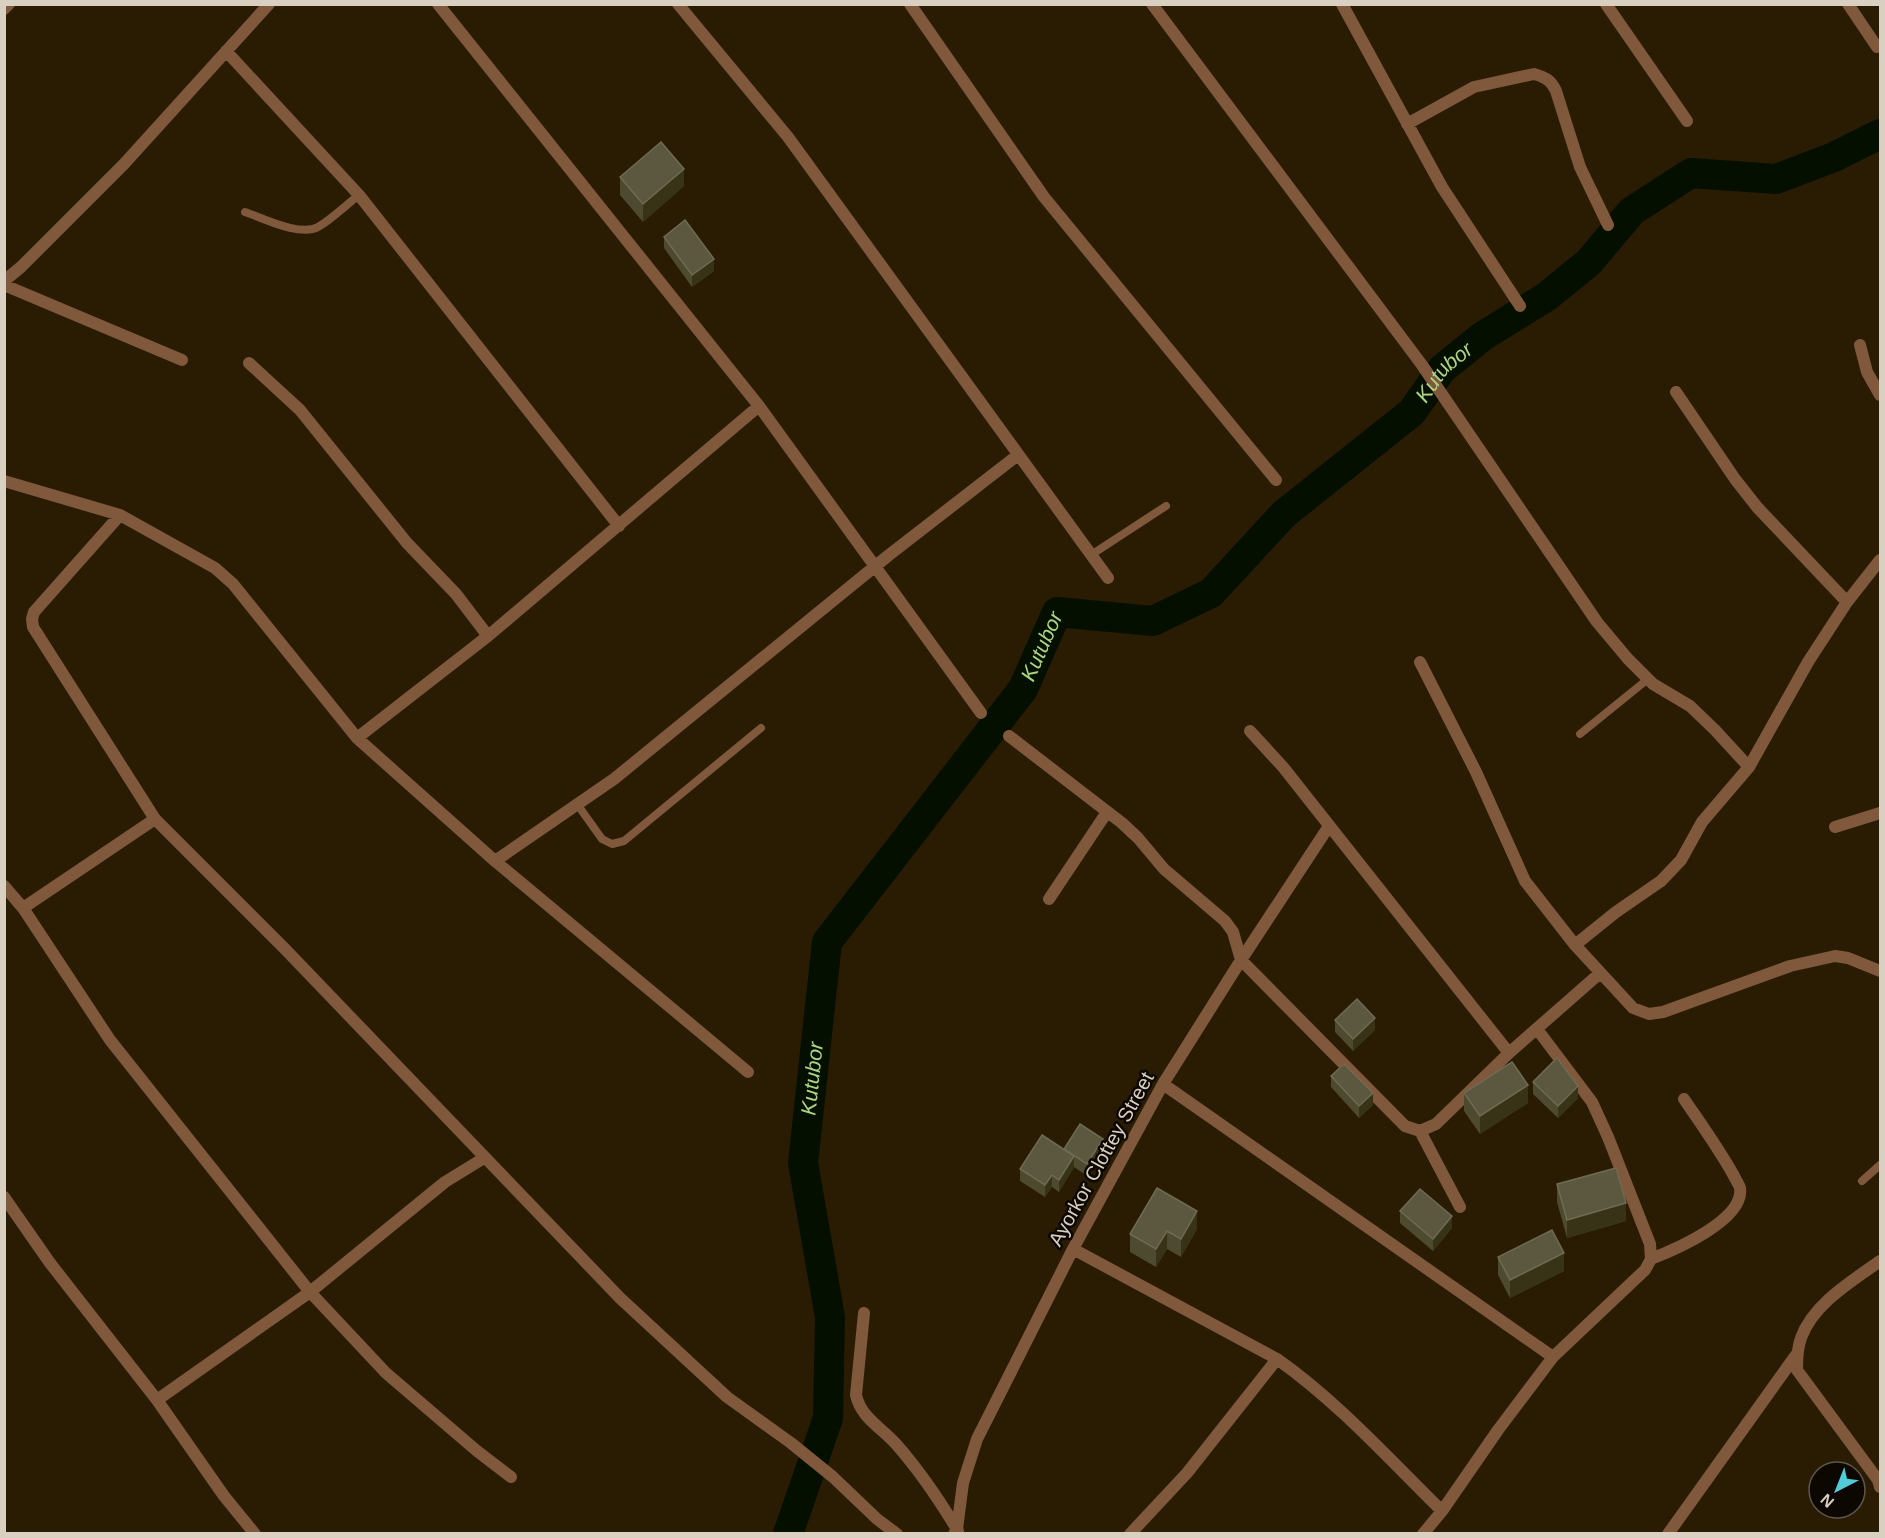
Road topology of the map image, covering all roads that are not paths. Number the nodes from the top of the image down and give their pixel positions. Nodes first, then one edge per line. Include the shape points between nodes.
1 (9, 4) edge
2 (268, 4) edge
3 (438, 4) edge
4 (678, 4) edge
5 (910, 4) edge
6 (1152, 4) edge
7 (1342, 4) edge
8 (1606, 4) edge
9 (1848, 4) edge
10 (4, 9) edge
11 (1877, 47) dead end
12 (226, 51) junction
13 (1687, 121) dead end
14 (1407, 124) junction
15 (359, 195) junction
16 (245, 212) dead end
17 (1608, 225) dead end
18 (4, 283) edge
19 (1520, 306) dead end
20 (1860, 345) dead end
21 (182, 360) dead end
22 (249, 363) dead end
23 (1676, 392) dead end
24 (1881, 395) edge
25 (759, 406) junction
26 (1018, 455) junction
27 (1276, 480) dead end
28 (4, 481) edge
29 (1167, 506) dead end
30 (120, 515) junction
31 (619, 526) junction
32 (1091, 555) junction
33 (1881, 560) edge
34 (876, 567) junction
35 (1108, 578) dead end
36 (1847, 602) junction
37 (488, 636) junction
38 (1420, 662) dead end
39 (1648, 679) junction
40 (981, 713) dead end
41 (761, 728) dead end
42 (1250, 731) dead end
43 (1580, 734) dead end
44 (1009, 736) dead end
45 (357, 738) junction
46 (1749, 767) junction
47 (577, 804) junction
48 (1107, 812) junction
49 (1881, 813) edge
50 (155, 819) junction
51 (1329, 826) junction
52 (1835, 827) dead end
53 (495, 861) junction
54 (4, 886) edge
55 (1049, 899) dead end
56 (23, 908) junction
57 (1575, 945) junction
58 (1242, 960) junction
59 (1881, 971) edge
60 (1599, 974) junction
61 (1537, 1029) junction
62 (1509, 1053) junction
63 (748, 1072) dead end
64 (1163, 1084) junction
65 (1684, 1099) dead end
66 (1420, 1131) junction
67 (484, 1158) junction
68 (1881, 1165) edge
69 (1862, 1181) dead end
70 (4, 1197) edge
71 (1460, 1207) dead end
72 (1072, 1249) junction
73 (1651, 1259) junction
74 (1881, 1261) edge
75 (310, 1292) junction
76 (864, 1313) dead end
77 (1797, 1354) junction
78 (1553, 1357) junction
79 (1277, 1359) junction
80 (157, 1401) junction
81 (511, 1477) dead end
82 (1881, 1487) edge
83 (1442, 1511) junction
84 (956, 1532) edge
85 (255, 1533) edge
86 (897, 1533) edge
87 (1130, 1533) edge
88 (1423, 1533) edge
89 (1668, 1533) edge

1 - 10 street
2 - 12 street
3 - 25 street
4 - 26 street via 788,137
5 - 27 street via 1044,196
6 - 39 street via 1422,364 1597,622
7 - 14 street
8 - 13 street
9 - 11 street
12 - 15 street
12 - 18 street via 124,164
14 - 17 street via 1474,87 1534,74 1543,77 1552,82 1556,91 1580,167
14 - 19 street via 1451,201
15 - 16 lane via 317,228 306,231
15 - 31 street
18 - 21 street
20 - 24 street via 1867,372
22 - 37 street via 300,410
23 - 36 street via 1757,507
25 - 31 street
25 - 34 street
26 - 32 street
26 - 34 street
28 - 30 street
29 - 32 lane
30 - 45 street via 215,568 233,584
30 - 50 street via 32,619 33,627
31 - 37 street
32 - 35 street
33 - 36 street
34 - 40 street
34 - 47 street via 614,779
36 - 46 street
37 - 45 street
38 - 57 street via 1525,881
39 - 43 lane
39 - 46 street via 1689,706
41 - 47 lane via 624,841 612,844 602,839
42 - 51 street
44 - 48 street
45 - 53 street
46 - 57 street via 1702,822 1681,860 1661,881
47 - 53 street
48 - 55 street
48 - 58 street via 1138,838 1164,869 1225,921
49 - 52 street
50 - 56 street
50 - 67 street
51 - 58 street, Ayorkor Clottey Street
51 - 62 street
53 - 63 street
54 - 56 street
56 - 75 street via 110,1040
57 - 60 street
58 - 64 street, Ayorkor Clottey Street
58 - 66 street via 1406,1126
59 - 60 street via 1835,956 1790,966 1649,1014 1633,1008
60 - 61 street
61 - 62 street
61 - 73 street via 1592,1102 1650,1244
62 - 66 street via 1436,1124
64 - 72 street, Ayorkor Clottey Street
64 - 78 street
65 - 73 street via 1740,1188 1738,1201 1709,1230
66 - 71 street
67 - 75 street via 445,1182
67 - 86 street via 637,1314 727,1396 791,1443
68 - 69 lane
70 - 80 street
72 - 79 street
72 - 84 street, Ayorkor Clottey Street via 977,1438 963,1483
73 - 78 street
74 - 77 street via 1824,1305 1808,1323
75 - 80 street
75 - 81 street via 386,1373
76 - 84 street via 858,1407 895,1444
77 - 82 street via 1797,1370
77 - 89 street
78 - 83 street
79 - 83 street via 1321,1393
79 - 87 street via 1187,1473
80 - 85 street
83 - 88 street

